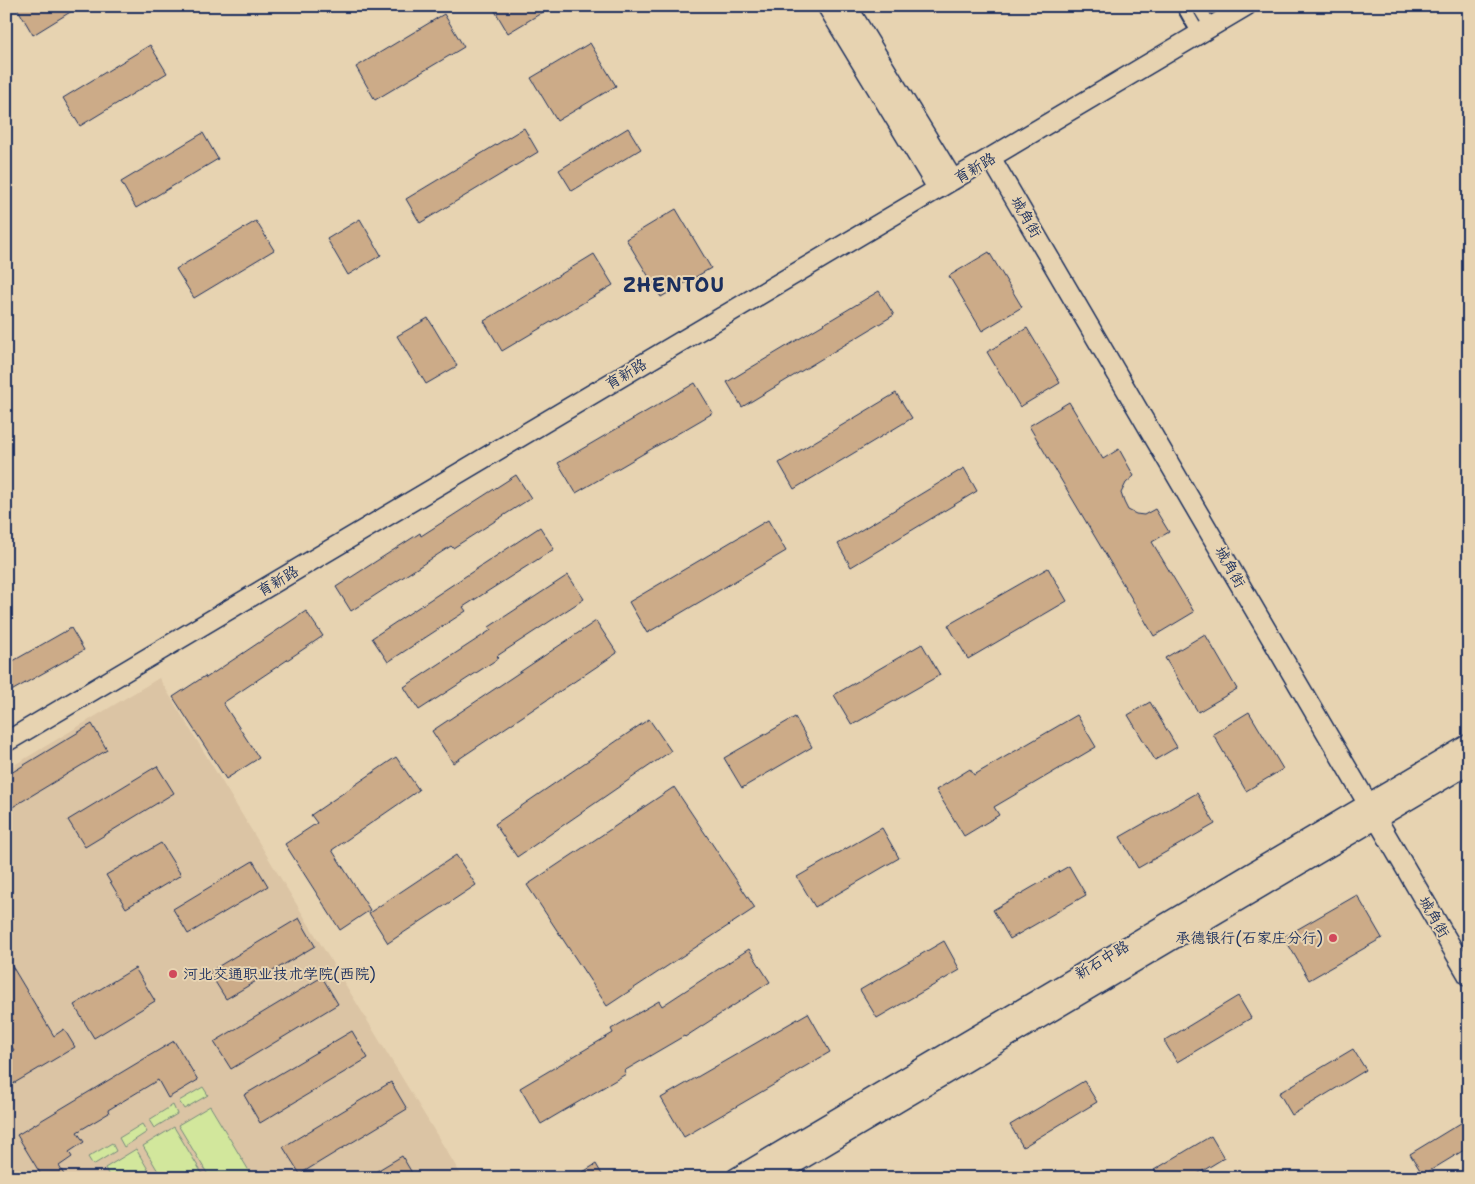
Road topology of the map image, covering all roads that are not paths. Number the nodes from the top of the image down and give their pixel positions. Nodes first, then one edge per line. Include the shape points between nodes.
1 (827, 6) edge
2 (847, 6) edge
3 (1182, 6) edge
4 (1198, 6) edge
5 (1246, 6) edge
6 (1205, 31) junction
7 (991, 158) junction
8 (946, 185) junction
9 (6, 742) edge
10 (1469, 744) edge
11 (1469, 764) edge
12 (1372, 810) junction
13 (1469, 977) edge
14 (736, 1178) edge
15 (770, 1178) edge

1 - 8 street
2 - 8 street
3 - 6 street
4 - 6 street
5 - 6 street, 育新路
6 - 7 street, 育新路
7 - 8 street, 育新路
7 - 12 street, 城角街
8 - 9 street, 育新路
10 - 12 street, 新石中路
11 - 12 street, 新石中路
12 - 13 street, 城角街
12 - 14 street, 新石中路
12 - 15 street, 新石中路

